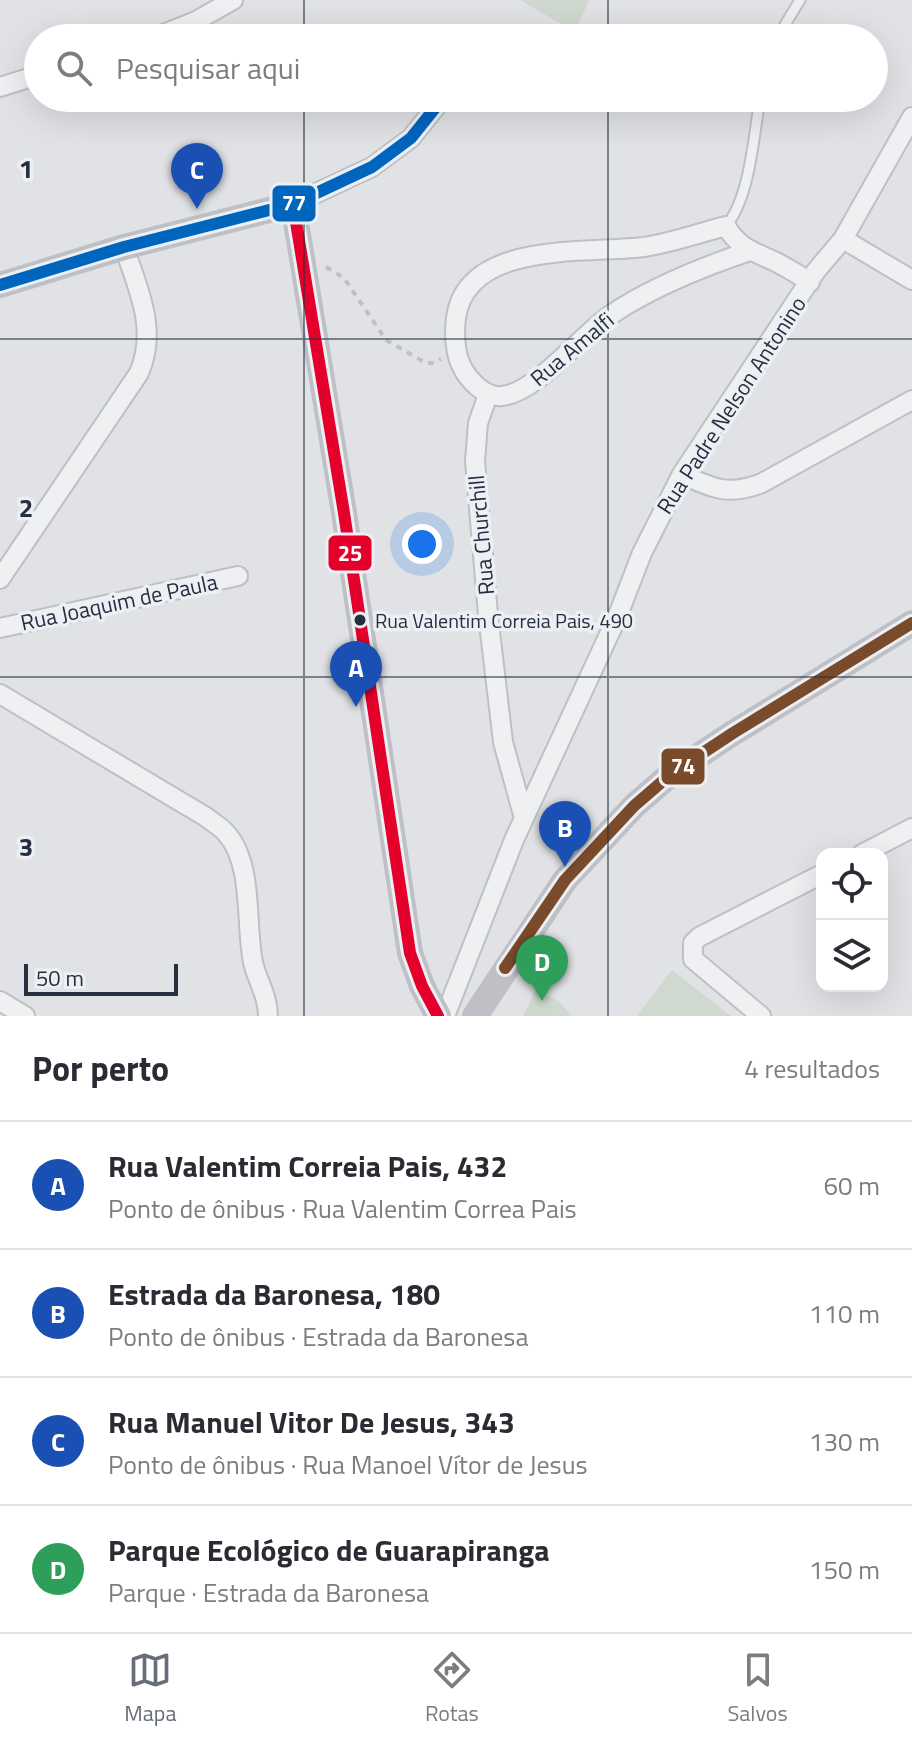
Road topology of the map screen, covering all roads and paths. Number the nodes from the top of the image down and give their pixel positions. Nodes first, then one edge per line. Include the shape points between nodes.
1 (233, 0) edge
2 (800, 0) edge
3 (188, 24) edge
4 (785, 24) edge
5 (24, 79) edge
6 (0, 87) edge
7 (432, 112) edge
8 (757, 112) edge
9 (912, 117) edge
10 (293, 204) junction
11 (726, 226) junction
12 (843, 239) junction
13 (124, 247) junction
14 (750, 251) junction
15 (303, 267) junction
16 (912, 280) edge
17 (810, 282) junction
18 (0, 285) edge
19 (457, 350) junction
20 (488, 395) junction
21 (912, 400) edge
22 (682, 474) junction
23 (238, 576) dead end
24 (0, 579) edge
25 (912, 623) edge
26 (0, 628) edge
27 (0, 694) edge
28 (524, 818) junction
29 (912, 828) edge
30 (874, 848) edge
31 (816, 877) edge
32 (0, 1001) edge
33 (25, 1016) edge
34 (268, 1016) edge
35 (438, 1016) edge
36 (445, 1016) edge
37 (475, 1016) edge
38 (761, 1016) edge

1 - 3 street
2 - 4 lane
5 - 6 street
7 - 10 street via 411,138 372,167
8 - 11 lane via 743,186
9 - 12 street, Rua Padre Nelson Antonino
10 - 13 street
10 - 15 street
11 - 14 street
11 - 19 street via 649,246 522,256 499,266 476,279 457,306
12 - 16 street
12 - 17 street, Rua Padre Nelson Antonino
13 - 18 street
13 - 24 street via 149,329 144,361
14 - 17 street
14 - 20 street, Rua Amalfi via 636,299 518,393
15 - 19 path via 329,268 344,278 384,339 414,357 431,364
15 - 35 street via 410,953
17 - 22 street, Rua Padre Nelson Antonino
19 - 20 street via 461,366
20 - 28 street, Rua Churchill via 475,438 476,477 503,742
21 - 22 street via 746,489 729,492
22 - 28 street, Rua Padre Nelson Antonino
23 - 26 street, Rua Joaquim de Paula
25 - 37 street via 733,733 634,806 565,880
27 - 34 street via 227,833 244,875 251,950
28 - 36 street, Rua Padre Nelson Antonino
29 - 30 street
31 - 38 street via 693,943 693,959
32 - 33 street

